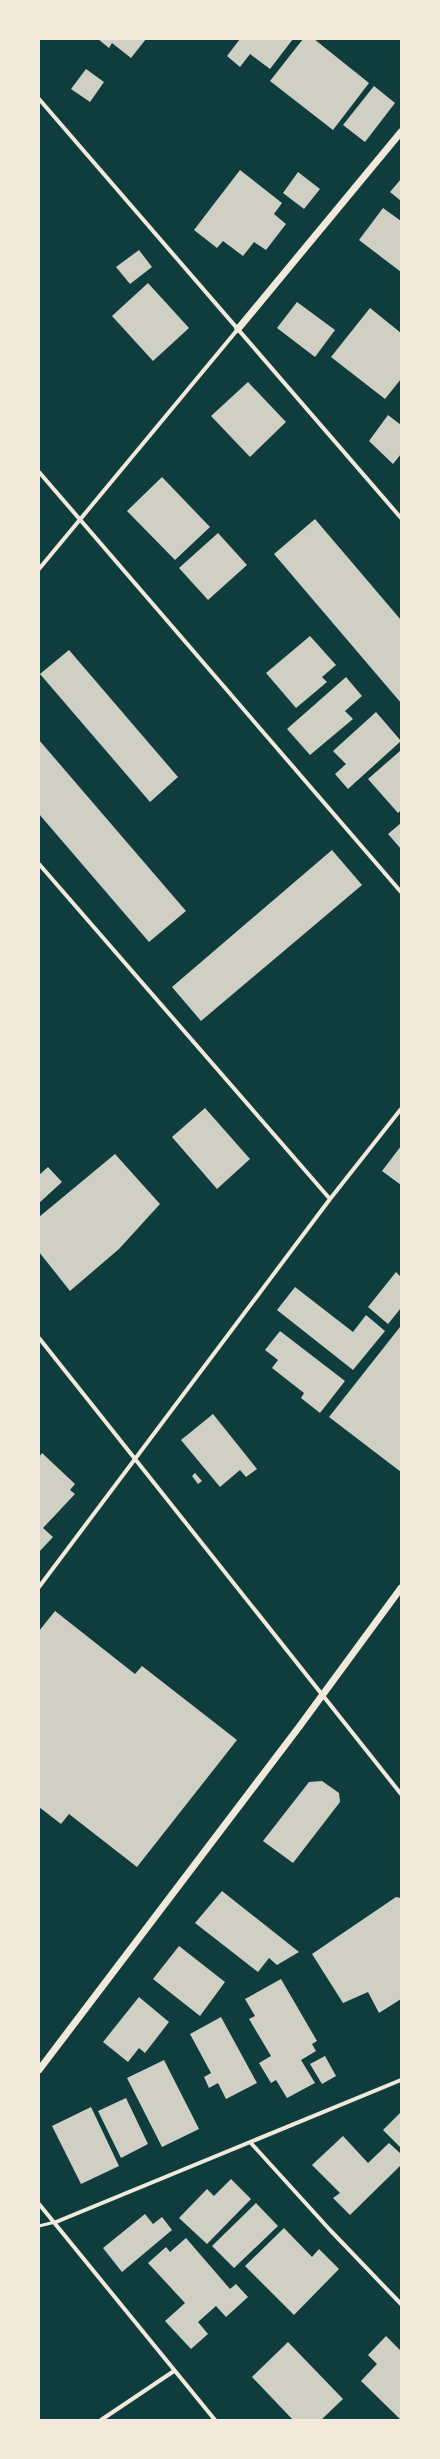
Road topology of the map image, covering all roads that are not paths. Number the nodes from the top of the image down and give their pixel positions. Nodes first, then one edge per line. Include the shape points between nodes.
1 (39, 99) edge
2 (401, 132) edge
3 (238, 329) junction
4 (39, 472) edge
5 (401, 518) edge
6 (80, 520) junction
7 (39, 569) edge
8 (39, 864) edge
9 (401, 892) edge
10 (401, 1109) edge
11 (330, 1199) junction
12 (39, 1338) edge
13 (134, 1458) junction
14 (39, 1587) edge
15 (401, 1588) edge
16 (323, 1694) junction
17 (401, 1794) edge
18 (39, 2070) edge
19 (401, 2080) edge
20 (250, 2142) junction
21 (39, 2204) edge
22 (56, 2222) junction
23 (39, 2226) edge
24 (401, 2304) edge
25 (174, 2371) junction
26 (100, 2420) edge
27 (215, 2420) edge

1 - 3 street
2 - 3 street
3 - 5 street
3 - 6 street
4 - 6 street
6 - 7 street
6 - 9 street
8 - 11 street
10 - 11 street
11 - 13 street
12 - 13 street
13 - 14 street
13 - 16 street
15 - 16 street
16 - 17 street
16 - 18 street
19 - 20 street
20 - 22 street
20 - 24 street
21 - 22 street
22 - 23 lane
22 - 25 street
25 - 26 street
25 - 27 street

